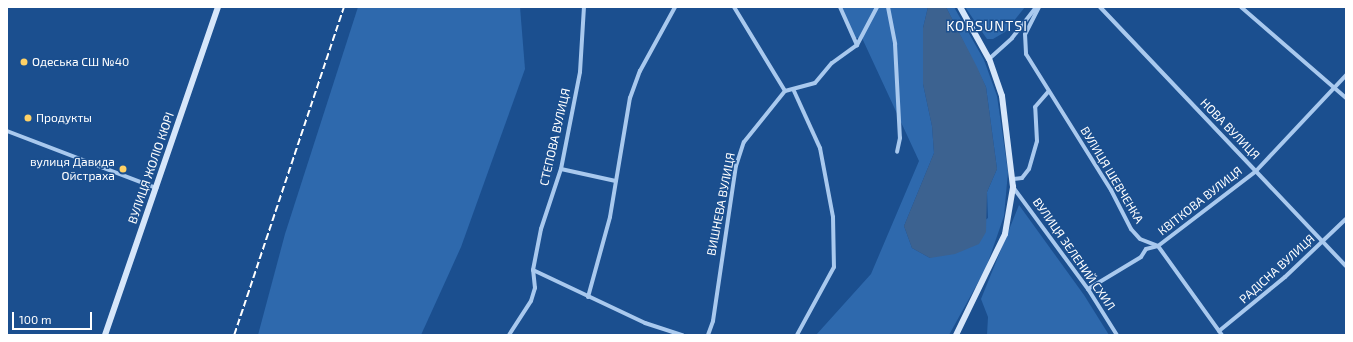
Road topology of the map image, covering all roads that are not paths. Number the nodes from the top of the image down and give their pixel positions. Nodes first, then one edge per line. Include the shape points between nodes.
1 (218, 7) edge
2 (584, 7) edge
3 (675, 7) edge
4 (734, 7) edge
5 (840, 7) edge
6 (877, 7) edge
7 (888, 7) edge
8 (960, 7) edge
9 (1038, 7) edge
10 (1100, 7) edge
11 (1241, 7) edge
12 (857, 45) junction
13 (989, 59) junction
14 (1346, 75) edge
15 (1334, 88) junction
16 (785, 91) junction
17 (794, 91) junction
18 (1049, 91) junction
19 (1346, 98) edge
20 (7, 131) edge
21 (898, 152) dead end
22 (561, 169) junction
23 (1256, 171) junction
24 (1012, 179) junction
25 (616, 181) junction
26 (1013, 187) junction
27 (156, 188) junction
28 (1346, 219) edge
29 (1323, 241) junction
30 (1158, 246) junction
31 (1346, 266) edge
32 (533, 270) junction
33 (1088, 289) junction
34 (588, 297) junction
35 (1219, 331) junction
36 (105, 335) edge
37 (509, 335) edge
38 (683, 335) edge
39 (708, 335) edge
40 (797, 335) edge
41 (956, 335) edge
42 (1117, 335) edge
43 (1222, 335) edge

1 - 27 street, ВУЛИЦЯ ЖОЛІО КЮРІ
2 - 22 street, СТЕПОВА ВУЛИЦЯ via 580,72
3 - 25 street via 640,71 630,98
4 - 16 street
5 - 12 street
6 - 12 street
7 - 21 street via 895,44 900,138
8 - 13 street
9 - 13 street via 1012,38
9 - 18 street, ВУЛИЦЯ ШЕВЧЕНКА via 1025,34 1024,48
10 - 23 street, НОВА ВУЛИЦЯ
11 - 15 street
12 - 17 street via 832,63 815,83
13 - 24 street via 1002,96
14 - 15 street, КВІТКОВА ВУЛИЦЯ
15 - 19 street
15 - 23 street, КВІТКОВА ВУЛИЦЯ
16 - 17 street
16 - 39 street, ВИШНЕВА ВУЛИЦЯ via 754,125 736,166 713,321
17 - 40 street via 820,148 833,217 834,260 834,267
18 - 24 street via 1034,107 1038,141 1029,169 1022,178
18 - 30 street, ВУЛИЦЯ ШЕВЧЕНКА via 1111,190 1131,228 1140,239
20 - 27 street
22 - 25 street
22 - 32 street, СТЕПОВА ВУЛИЦЯ via 541,229
23 - 29 street, НОВА ВУЛИЦЯ
23 - 30 street, КВІТКОВА ВУЛИЦЯ
24 - 26 street
25 - 34 street via 610,217
26 - 33 street, ВУЛИЦЯ ЗЕЛЕНИЙ СХИЛ
26 - 41 street via 1005,234
27 - 36 street, ВУЛИЦЯ ЖОЛІО КЮРІ
28 - 29 street, РАДІСНА ВУЛИЦЯ
29 - 31 street, НОВА ВУЛИЦЯ
29 - 35 street, РАДІСНА ВУЛИЦЯ
30 - 33 street, КВІТКОВА ВУЛИЦЯ via 1146,249 1141,257
30 - 35 street
32 - 34 street
32 - 37 street, СТЕПОВА ВУЛИЦЯ via 531,301
33 - 42 street, ВУЛИЦЯ ЗЕЛЕНИЙ СХИЛ
34 - 38 street via 645,323
35 - 43 street

